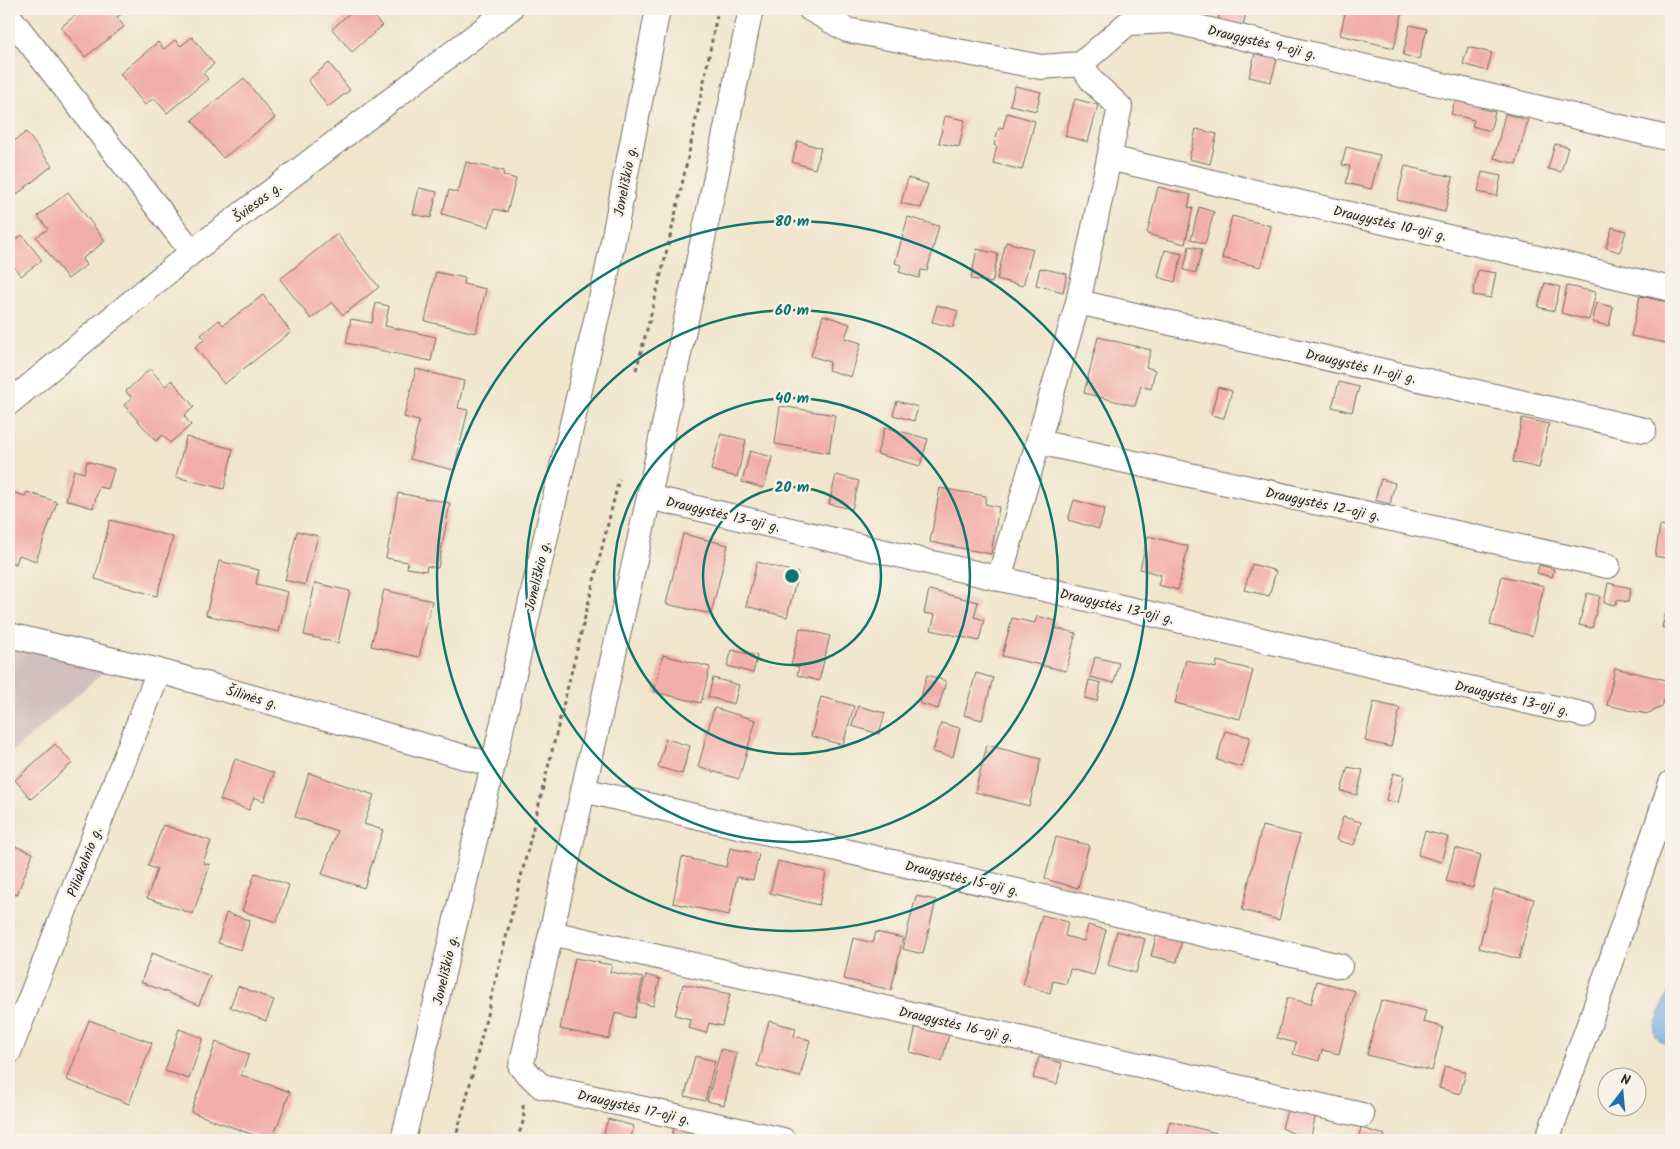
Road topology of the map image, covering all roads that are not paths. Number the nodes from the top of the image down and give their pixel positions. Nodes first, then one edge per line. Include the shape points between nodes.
1 (510, 9) edge
2 (658, 9) edge
3 (751, 9) edge
4 (810, 9) edge
5 (9, 16) edge
6 (1081, 64) junction
7 (1671, 139) edge
8 (1109, 158) junction
9 (192, 252) junction
10 (1671, 288) edge
11 (1078, 302) junction
12 (9, 403) edge
13 (1644, 430) dead end
14 (1038, 442) junction
15 (649, 497) junction
16 (1608, 566) dead end
17 (999, 579) junction
18 (9, 635) edge
19 (159, 671) junction
20 (1585, 715) dead end
21 (493, 765) junction
22 (1671, 782) edge
23 (583, 790) junction
24 (551, 933) junction
25 (1340, 966) dead end
26 (9, 1052) edge
27 (1362, 1115) dead end
28 (403, 1140) edge
29 (783, 1140) edge
30 (1547, 1140) edge

1 - 9 street, Šviesos g.
2 - 21 street, Joneliškio g. via 606,277
3 - 15 street
4 - 6 street via 847,30 1041,67
5 - 9 street
6 - 7 street, Draugystės 9-oji g. via 1128,23 1172,21
6 - 8 street via 1120,107
8 - 10 street, Draugystės 10-oji g.
8 - 11 street
9 - 12 street, Šviesos g.
11 - 13 street, Draugystės 11-oji g.
11 - 14 street
14 - 16 street, Draugystės 12-oji g.
14 - 17 street
15 - 17 street, Draugystės 13-oji g.
15 - 23 street
17 - 20 street, Draugystės 13-oji g.
18 - 19 street, Šilinės g.
19 - 21 street, Šilinės g.
19 - 26 street, Piliakalnio g.
21 - 28 street, Joneliškio g.
22 - 30 street via 1598,1002
23 - 24 street
23 - 25 street, Draugystės 15-oji g.
24 - 27 street, Draugystės 16-oji g.
24 - 29 street, Draugystės 17-oji g. via 521,1067 541,1086

